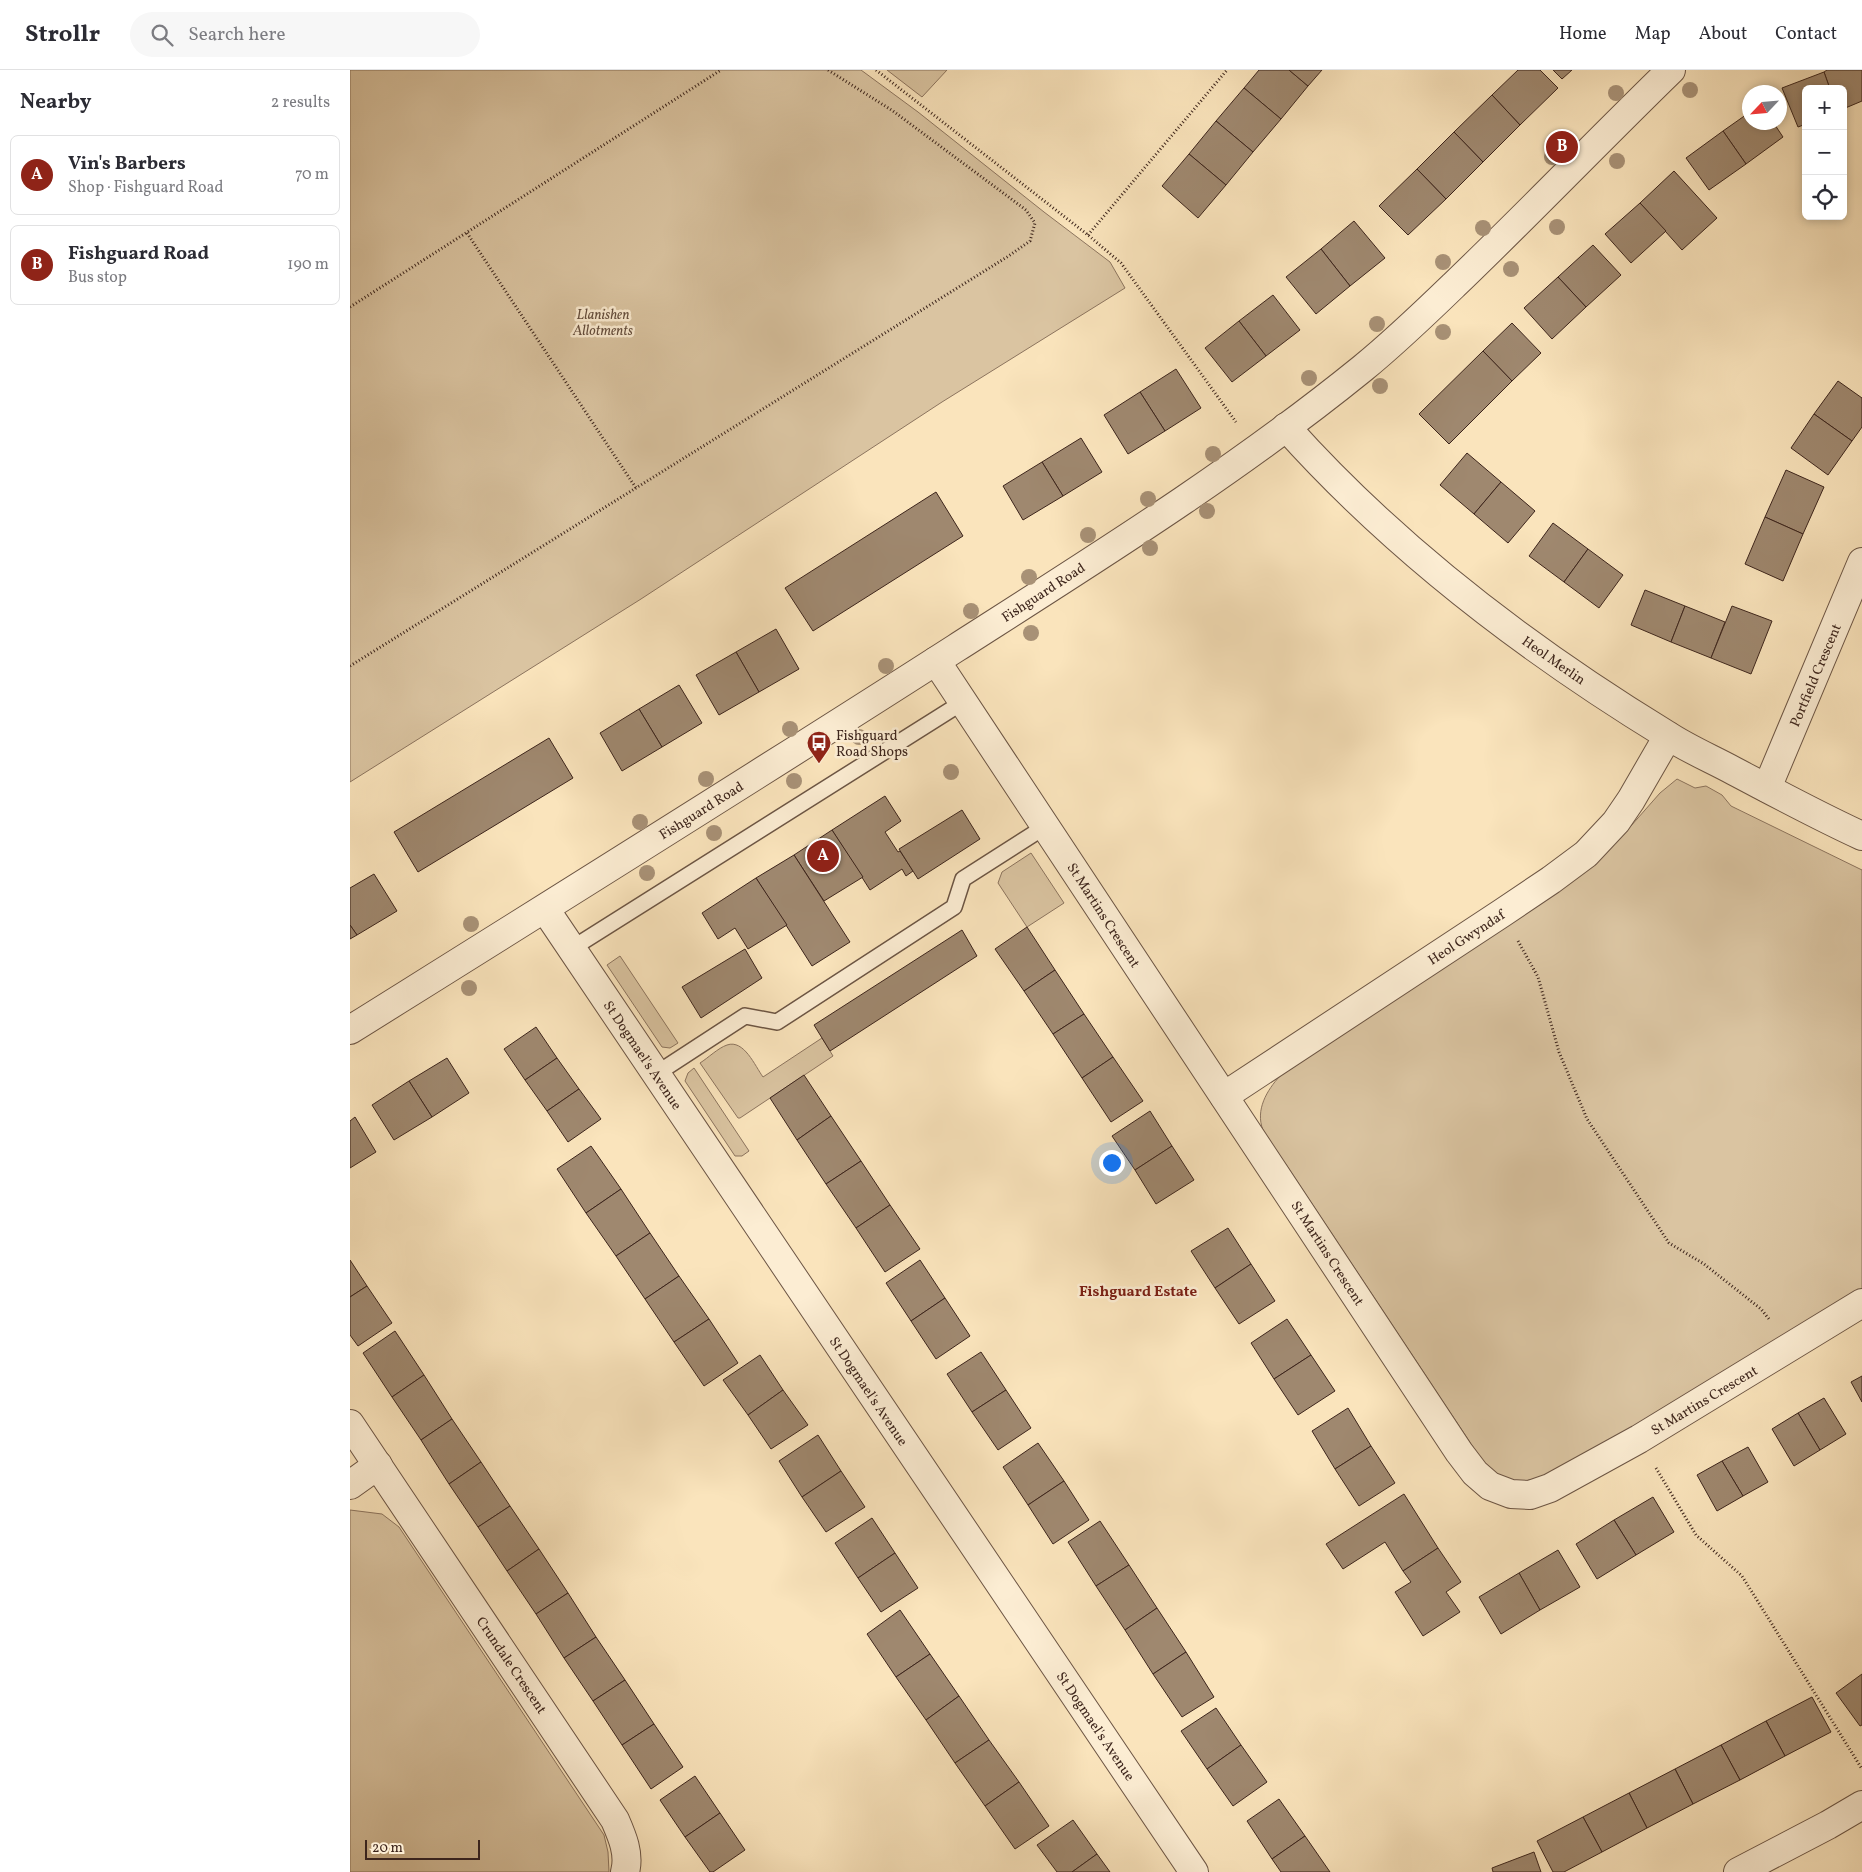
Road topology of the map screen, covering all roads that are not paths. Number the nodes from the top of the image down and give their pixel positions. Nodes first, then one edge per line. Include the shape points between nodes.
1 (1671, 70) edge
2 (1286, 428) junction
3 (1862, 562) edge
4 (936, 661) junction
5 (963, 702) junction
6 (1668, 736) junction
7 (1767, 788) junction
8 (1046, 826) junction
9 (1862, 836) edge
10 (545, 909) junction
11 (571, 949) junction
12 (350, 1030) edge
13 (656, 1074) junction
14 (1224, 1096) junction
15 (1862, 1303) edge
16 (350, 1424) edge
17 (378, 1465) junction
18 (350, 1485) edge
19 (1862, 1805) edge
20 (625, 1872) edge
21 (1194, 1872) edge
22 (1738, 1872) edge

1 - 2 street, Fishguard Road via 1549,194 1402,334
2 - 4 street, Fishguard Road via 1198,490
2 - 6 street, Heol Merlin via 1383,526 1435,570 1541,652
3 - 7 street, Portfield Crescent
4 - 5 street, St Martins Crescent
4 - 10 street, Fishguard Road
5 - 8 street, St Martins Crescent
5 - 11 lane
6 - 7 street, Heol Merlin
6 - 14 street, Heol Gwyndaf via 1616,822 1586,854 1552,880
7 - 9 street, Heol Merlin
8 - 13 lane via 963,879 954,907 785,1017 777,1022 745,1016
8 - 14 street, St Martins Crescent
10 - 11 street, St Dogmael's Avenue
10 - 12 street, Fishguard Road
11 - 13 street, St Dogmael's Avenue
13 - 21 street, St Dogmael's Avenue
14 - 15 street, St Martins Crescent via 1459,1452 1490,1486 1511,1494 1530,1495 1550,1488 1639,1439
16 - 17 street, Crundale Crescent
17 - 18 street
17 - 20 street, Crundale Crescent via 615,1820 624,1844
19 - 22 street

